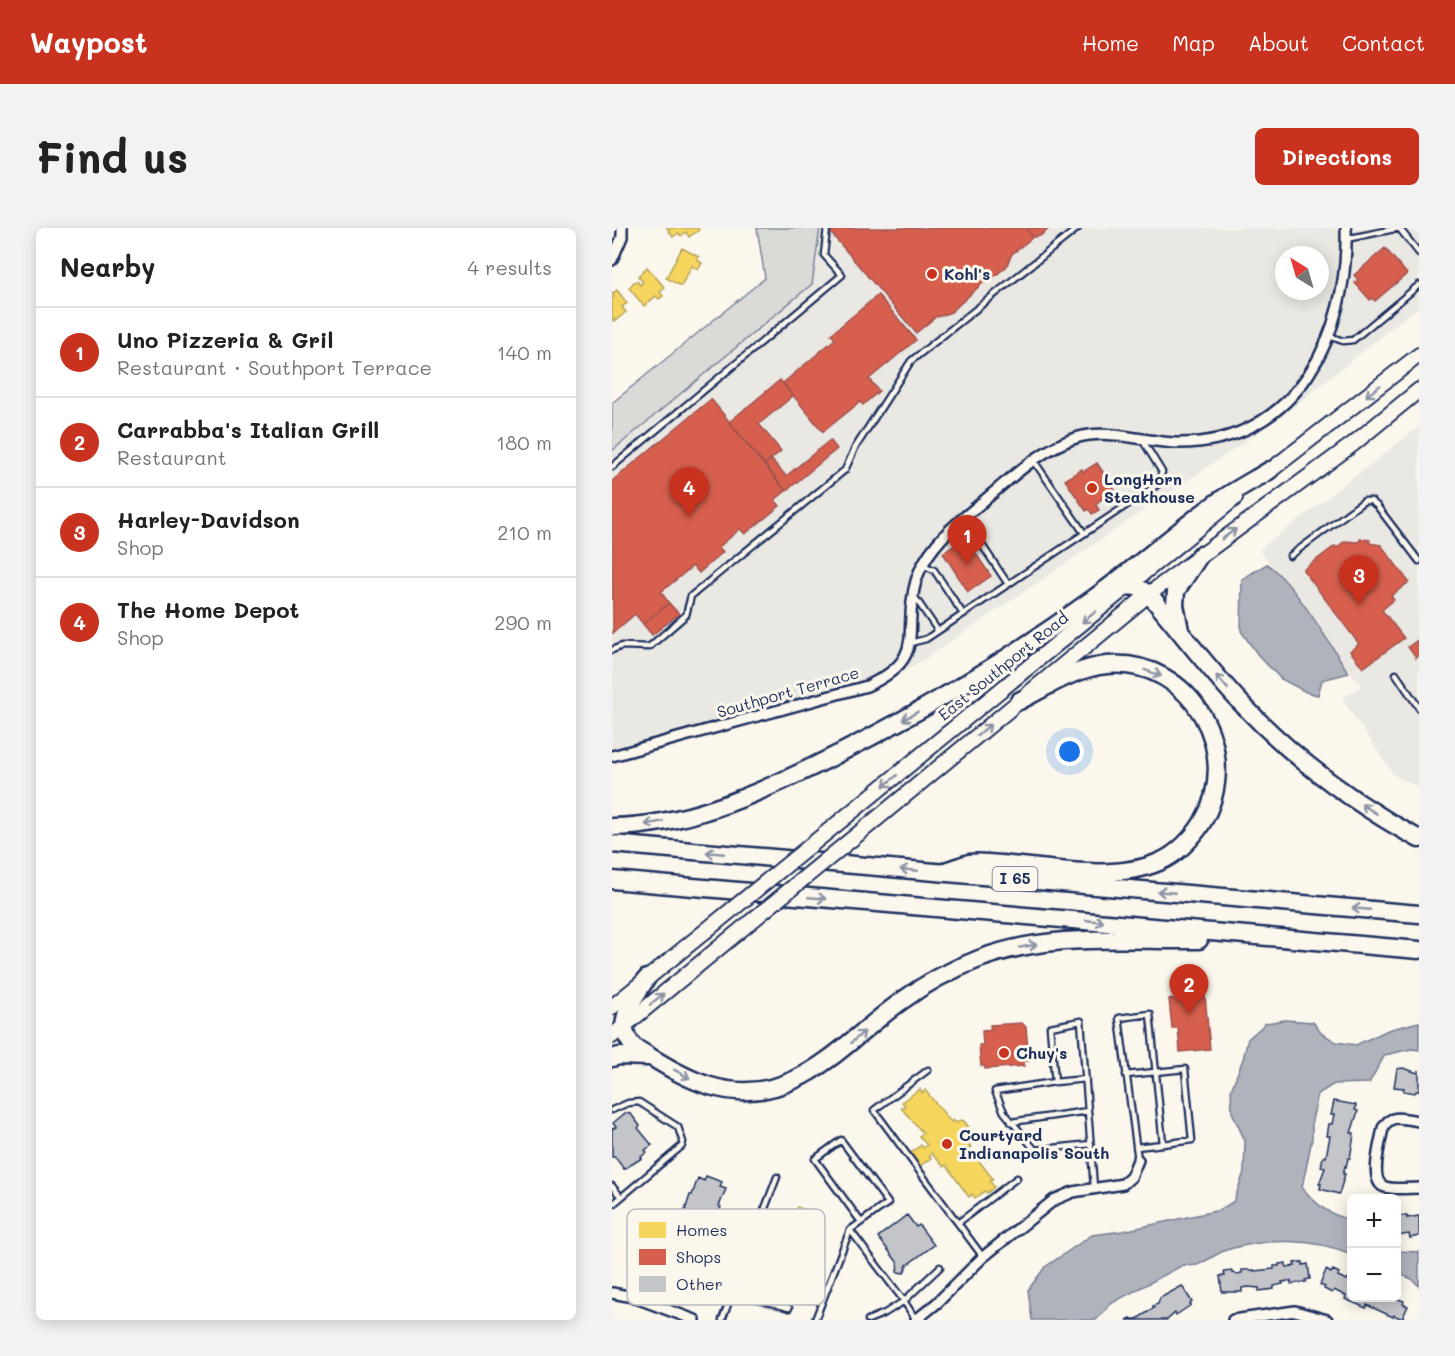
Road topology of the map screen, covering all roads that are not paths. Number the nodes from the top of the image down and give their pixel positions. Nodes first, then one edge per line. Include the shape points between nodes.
1 (622, 228) edge
2 (827, 228) edge
3 (1078, 228) edge
4 (1346, 228) edge
5 (1399, 228) edge
6 (1376, 230) edge
7 (1346, 239) junction
8 (1419, 253) edge
9 (612, 260) edge
10 (1419, 285) edge
11 (1329, 336) junction
12 (1419, 355) edge
13 (1419, 390) edge
14 (1143, 441) junction
15 (1034, 461) junction
16 (612, 467) edge
17 (1270, 470) junction
18 (964, 518) junction
19 (1084, 533) junction
20 (1200, 555) junction
21 (1290, 556) dead end
22 (1419, 561) edge
23 (923, 565) junction
24 (1008, 584) junction
25 (1126, 586) junction
26 (1149, 594) junction
27 (913, 595) junction
28 (963, 614) junction
29 (938, 631) junction
30 (1180, 631) junction
31 (910, 643) junction
32 (612, 650) edge
33 (1396, 674) dead end
34 (1019, 701) junction
35 (1419, 708) edge
36 (612, 756) edge
37 (612, 827) edge
38 (1419, 839) edge
39 (612, 844) edge
40 (940, 873) junction
41 (612, 880) edge
42 (1419, 914) edge
43 (1293, 939) junction
44 (1419, 950) edge
45 (647, 978) joint
46 (621, 1019) edge
47 (651, 1057) junction
48 (612, 1058) edge
49 (928, 1070) dead end
50 (1156, 1071) junction
51 (1126, 1075) junction
52 (1086, 1079) junction
53 (1055, 1082) junction
54 (612, 1110) edge
55 (1088, 1111) junction
56 (1419, 1121) edge
57 (1011, 1122) junction
58 (1091, 1144) junction
59 (1163, 1144) junction
60 (1136, 1147) junction
61 (1138, 1160) joint
62 (777, 1177) dead end
63 (1017, 1178) dead end
64 (612, 1186) edge
65 (1094, 1188) junction
66 (1419, 1188) edge
67 (621, 1197) junction
68 (612, 1205) edge
69 (764, 1209) edge
70 (861, 1222) junction
71 (958, 1223) junction
72 (850, 1230) junction
73 (983, 1257) junction
74 (940, 1267) dead end
75 (612, 1293) edge
76 (825, 1294) edge
77 (627, 1296) edge
78 (904, 1301) junction
79 (655, 1305) edge
80 (727, 1305) edge
81 (778, 1305) edge
82 (821, 1305) edge
83 (789, 1308) dead end
84 (1294, 1316) edge
85 (695, 1320) edge
86 (722, 1320) edge
87 (815, 1320) edge
88 (868, 1320) edge
89 (916, 1320) edge
90 (1233, 1320) edge
91 (1327, 1320) edge

1 - 9 street
2 - 16 lane via 824,255 842,275
3 - 32 lane via 911,361 845,470 691,596 686,615 649,647 622,646
4 - 7 street, Southport Terrace
5 - 6 lane
5 - 8 lane
6 - 7 lane
7 - 11 street, Southport Terrace via 1342,284
10 - 11 lane via 1353,340
11 - 14 street, Southport Terrace via 1303,385 1260,421 1204,440
12 -> 17 main road, East Southport Road
20 -> 13 main road via 1353,444
14 - 15 street, Southport Terrace via 1115,435 1085,436 1063,442
14 - 19 lane via 1162,472 1157,484
15 - 18 street, Southport Terrace
15 - 19 lane
17 - 25 main road, East Southport Road
17 -> 37 highway via 1217,503 1034,641 864,742 790,778 699,814 634,827
18 - 23 street, Southport Terrace via 941,539
18 - 24 lane
19 - 24 lane
20 - 26 main road
20 - 30 highway via 1176,591
21 - 22 lane via 1364,501 1371,501
23 - 27 street, Southport Terrace
23 - 28 lane via 934,570
24 - 28 lane
25 - 26 highway
25 -> 45 main road, East Southport Road, bridge
26 - 30 highway
26 - 34 main road
27 - 29 lane
27 - 31 street, Southport Terrace
28 - 29 lane
29 - 31 lane
38 -> 30 highway via 1354,800 1296,755 1240,702
31 - 36 street, Southport Terrace via 897,668 867,686
33 - 35 lane
34 -> 40 highway via 1072,674 1107,665 1132,666 1159,675 1192,700 1214,738 1218,776 1209,811 1195,833 1170,856 1135,869 1106,872 971,862
46 -> 34 main road, bridge via 743,928
40 -> 39 highway, I 65
42 -> 40 highway, I 65
41 -> 43 highway, I 65
43 - 44 highway, I 65
47 -> 43 highway via 693,1081 712,1087 770,1089 794,1082 819,1068 932,981 1014,948 1082,939
45 - 46 highway
46 - 47 highway via 627,1040
47 - 48 highway
49 - 71 lane via 874,1110
50 - 51 lane
50 - 51 lane via 1150,1014 1119,1018
50 - 59 lane
50 - 59 lane via 1185,1069 1192,1140
51 - 60 lane
52 - 53 lane
52 - 53 lane via 1081,1021 1050,1027
52 - 55 lane
53 - 57 lane via 995,1091
54 - 67 lane via 639,1102 678,1127 683,1142
55 - 57 lane
55 - 58 lane
56 - 66 street via 1395,1117 1387,1121 1375,1174 1384,1187
57 - 58 lane via 1035,1150
58 - 65 lane
59 - 60 lane
60 - 61 lane
61 - 65 street via 1131,1177 1123,1184
62 - 69 lane
63 - 71 lane
64 - 67 lane
65 - 73 street via 1054,1200
67 - 68 lane
70 - 70 lane via 815,1159 841,1140 888,1203
70 - 72 lane
71 - 73 lane
72 - 76 lane
72 - 78 lane
73 - 89 street
74 - 78 lane
75 - 77 street
78 - 88 lane
78 - 89 lane
79 - 85 street
80 - 86 lane
81 - 83 lane
82 - 87 lane
84 - 90 street
84 - 91 street via 1312,1314

